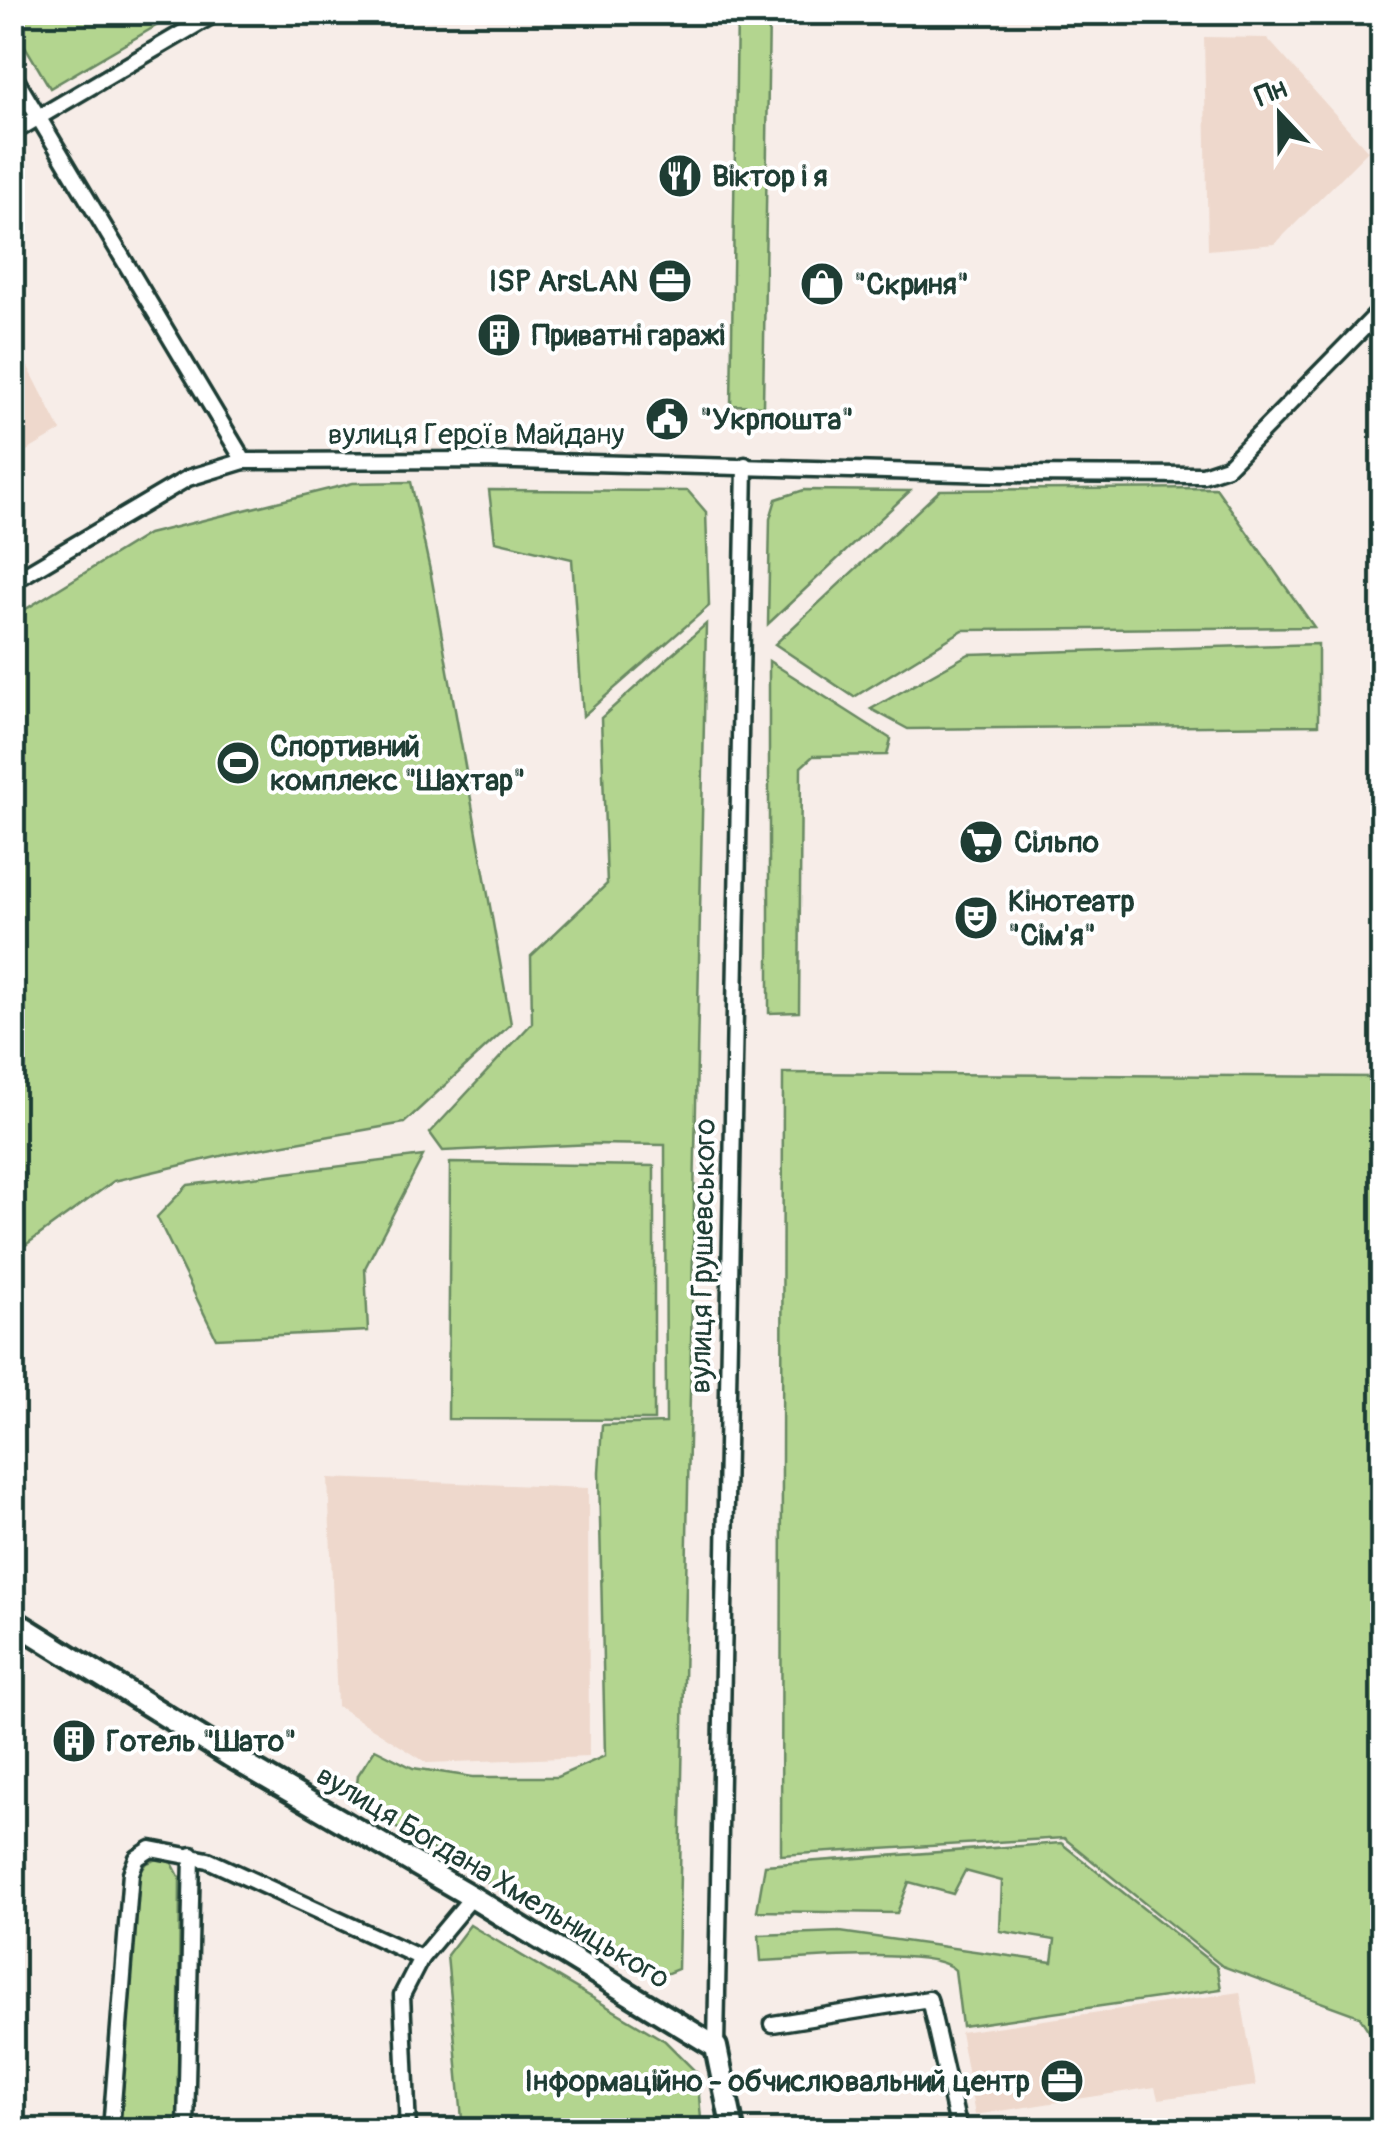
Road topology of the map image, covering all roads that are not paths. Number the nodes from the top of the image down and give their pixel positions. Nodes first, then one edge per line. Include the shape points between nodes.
1 (218, 12) edge
2 (12, 73) edge
3 (40, 118) junction
4 (12, 134) edge
5 (1382, 309) edge
6 (244, 461) junction
7 (745, 465) junction
8 (12, 582) edge
9 (12, 1620) edge
10 (192, 1854) junction
11 (472, 1897) junction
12 (421, 1958) junction
13 (772, 2024) dead end
14 (716, 2047) junction
15 (111, 2130) edge
16 (186, 2130) edge
17 (408, 2130) edge
18 (733, 2130) edge
19 (959, 2130) edge

1 - 3 street
2 - 3 street
3 - 4 street
3 - 6 street
5 - 7 street, вулиця Героїв Майдану via 1227,467 1203,475
6 - 7 street, вулиця Героїв Майдану
6 - 8 street, вулиця Героїв Майдану via 188,478
7 - 14 street, вулиця Грушевського
9 - 11 main road, вулиця Богдана Хмельницького
10 - 12 street
10 - 15 street via 151,1849 136,1858 131,1873
10 - 16 street
11 - 12 street
11 - 14 main road, вулиця Богдана Хмельницького
12 - 17 street via 402,1995
13 - 19 street via 929,1999
14 - 18 main road

